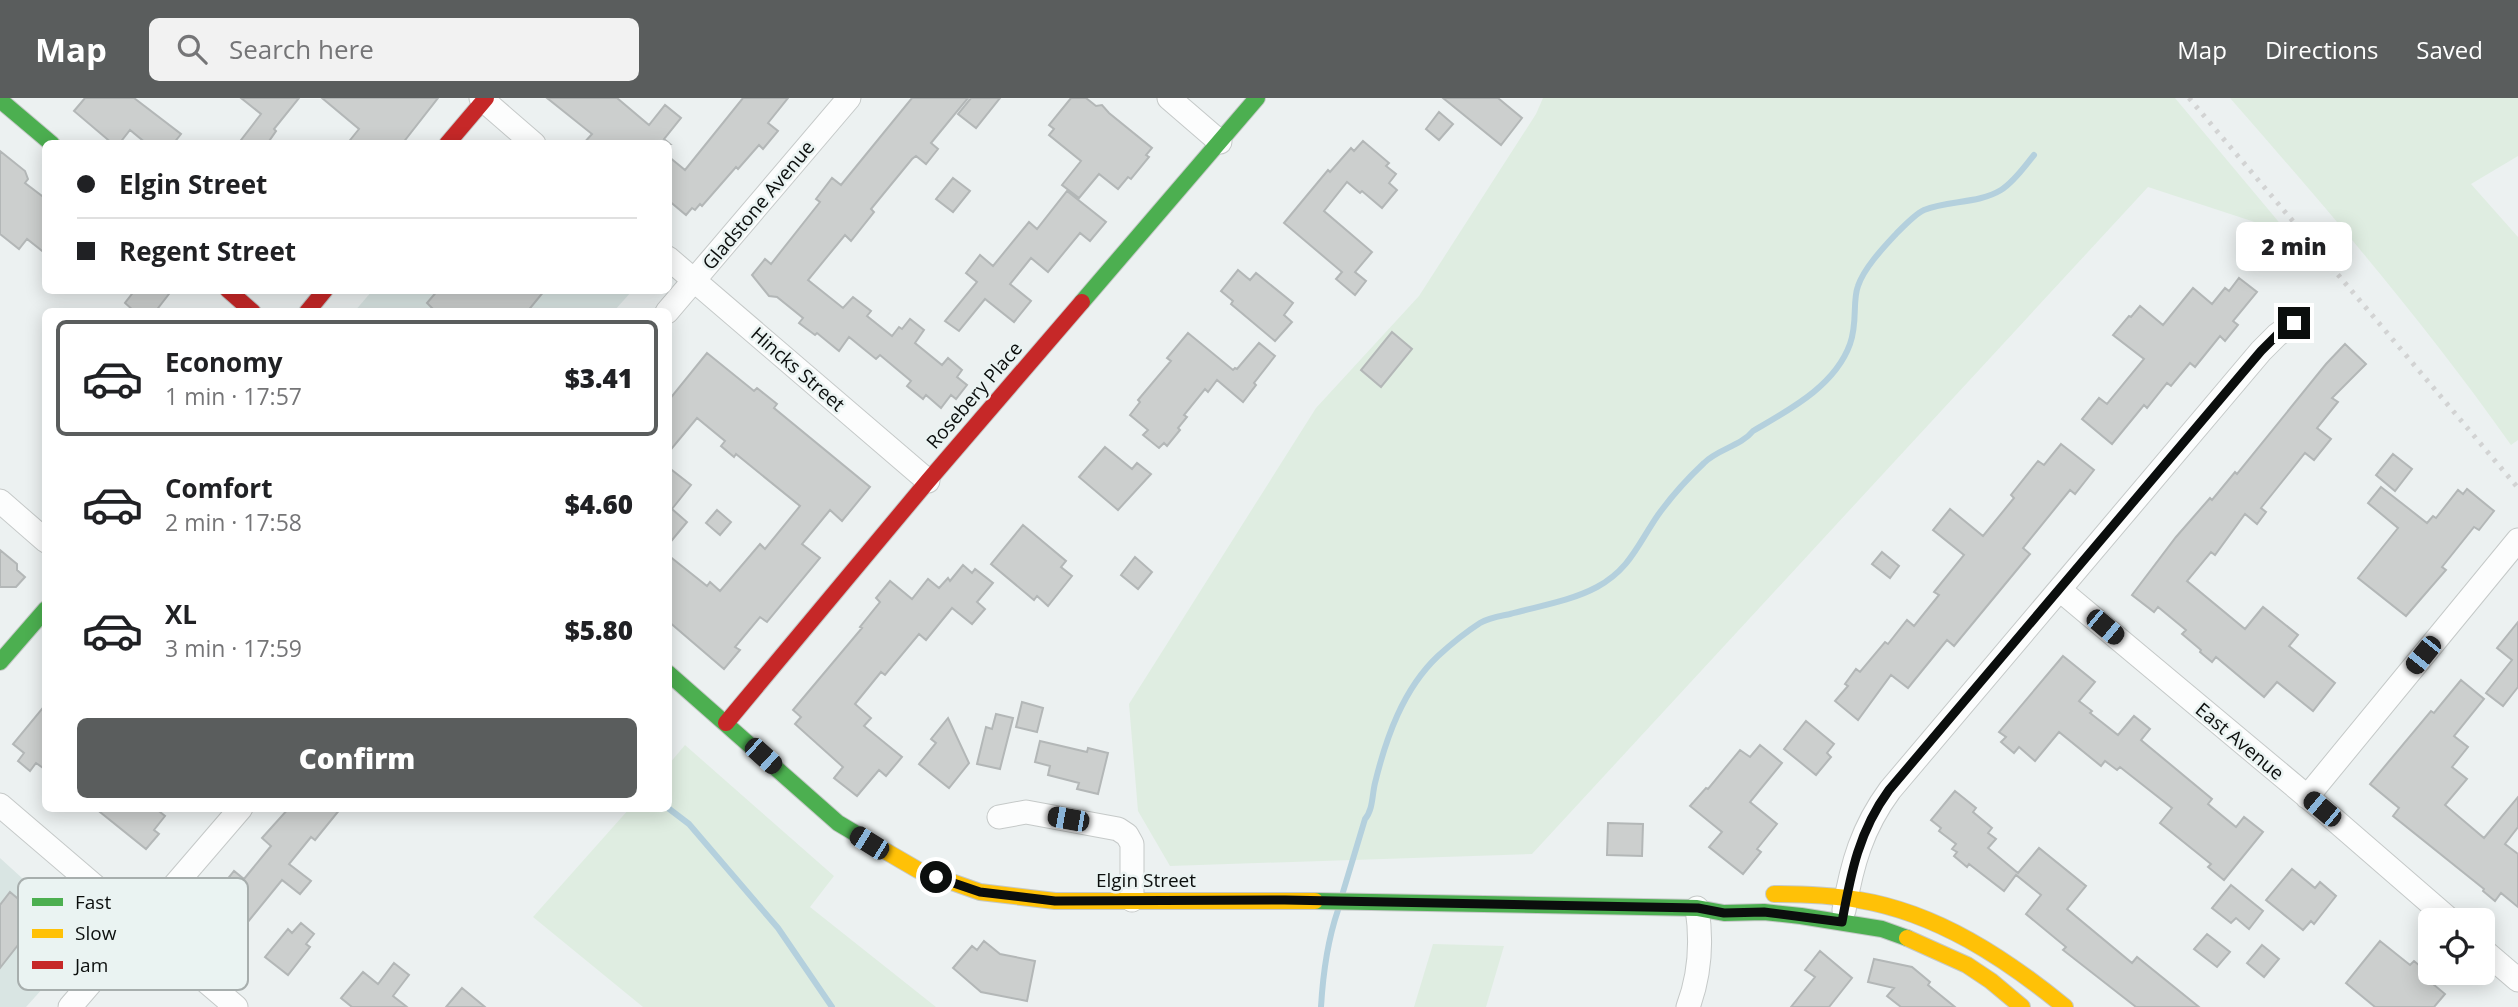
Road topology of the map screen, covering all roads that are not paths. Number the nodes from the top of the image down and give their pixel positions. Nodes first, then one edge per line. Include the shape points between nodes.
1 (849, 98) edge
2 (1169, 98) edge
3 (1257, 98) edge
4 (483, 99) edge
5 (0, 100) edge
6 (47, 140) edge
7 (450, 140) edge
8 (529, 140) edge
9 (1220, 142) junction
10 (672, 261) edge
11 (694, 280) junction
12 (233, 294) edge
13 (322, 294) edge
14 (248, 308) edge
15 (310, 308) edge
16 (670, 308) edge
17 (2294, 323) dead end
18 (928, 481) junction
19 (0, 502) edge
20 (42, 538) edge
21 (2518, 540) edge
22 (2060, 590) junction
23 (42, 614) edge
24 (0, 662) edge
25 (672, 676) edge
26 (726, 723) junction
27 (2307, 797) junction
28 (0, 805) edge
29 (238, 812) edge
30 (999, 817) dead end
31 (84, 878) edge
32 (182, 878) edge
33 (1760, 894) dead end
34 (1734, 895) dead end
35 (1846, 898) junction
36 (1132, 900) junction
37 (1698, 908) junction
38 (2436, 908) edge
39 (1842, 922) junction
40 (2495, 960) edge
41 (2518, 980) edge
42 (85, 990) edge
43 (216, 990) edge
44 (70, 1007) edge
45 (236, 1007) edge
46 (1688, 1007) edge
47 (2022, 1007) edge
48 (2065, 1007) edge

1 - 11 street, Gladstone Avenue
2 - 9 street
3 - 9 street, Rosebery Place
4 - 7 street
4 - 8 street
5 - 6 street
9 - 18 street, Rosebery Place
10 - 11 street, Hincks Street
11 - 16 street, Gladstone Avenue
11 - 18 street, Hincks Street
12 - 14 street
13 - 15 street
17 - 22 street via 2261,351
18 - 26 street, Rosebery Place
19 - 20 street
21 - 27 street
22 - 27 street, East Avenue
22 - 35 street via 1877,807 1858,845
23 - 24 street
25 - 26 street, Elgin Street
26 - 36 street, Elgin Street via 838,823 918,870 998,896
27 - 38 street, East Avenue
28 - 31 street
29 - 32 street
30 - 36 street via 1026,812 1118,829 1128,835
33 - 35 street
34 - 37 street
35 - 39 street
35 - 48 street via 1891,907 1965,937 2029,977
36 - 37 street, Elgin Street
37 - 39 street
37 - 46 street via 1700,955
39 - 47 street via 1882,929 1949,957 1991,981
40 - 41 street
42 - 44 street
43 - 45 street

